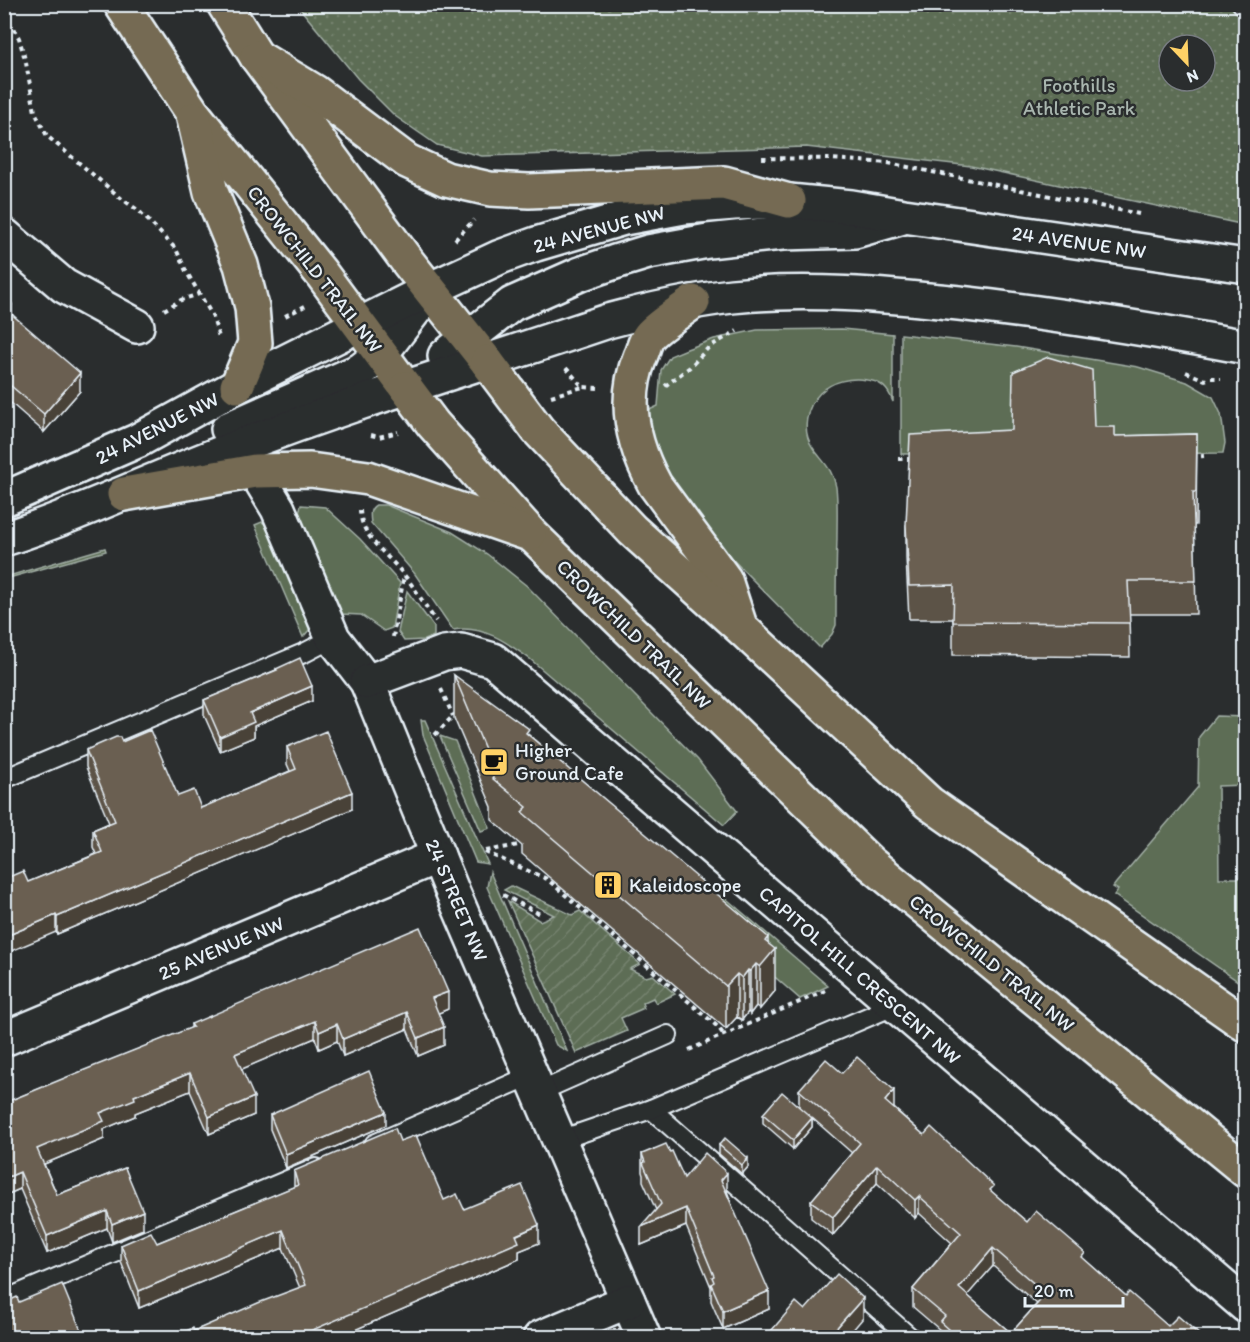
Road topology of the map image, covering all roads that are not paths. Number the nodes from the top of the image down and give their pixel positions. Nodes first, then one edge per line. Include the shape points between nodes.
1 (121, 4) edge
2 (224, 4) edge
3 (257, 57) junction
4 (192, 112) junction
5 (789, 201) junction
6 (904, 216) junction
7 (4, 235) edge
8 (1245, 266) edge
9 (431, 290) junction
10 (693, 302) junction
11 (137, 326) dead end
12 (361, 326) junction
13 (1245, 347) edge
14 (477, 350) junction
15 (381, 354) junction
16 (237, 386) junction
17 (406, 388) junction
18 (255, 471) junction
19 (124, 494) junction
20 (4, 499) edge
21 (4, 526) edge
22 (531, 534) junction
23 (4, 538) edge
24 (741, 628) junction
25 (333, 638) junction
26 (368, 682) junction
27 (4, 778) edge
28 (438, 856) junction
29 (896, 1005) junction
30 (1245, 1025) edge
31 (668, 1035) dead end
32 (4, 1039) edge
33 (536, 1084) junction
34 (651, 1109) junction
35 (560, 1140) junction
36 (363, 1149) edge
37 (330, 1162) edge
38 (1245, 1171) edge
39 (4, 1300) edge
40 (628, 1302) junction
41 (1245, 1306) edge
42 (540, 1338) edge
43 (644, 1338) edge
44 (911, 1338) edge

1 - 4 highway, CROWCHILD TRAIL NW
2 - 3 highway
3 - 5 highway via 315,93 407,161 446,179 489,189 529,191 724,183
3 - 9 highway
4 - 12 highway, CROWCHILD TRAIL NW
4 - 16 highway via 211,192 241,265 252,307 255,343
5 - 6 street, 24 AVENUE NW
5 - 9 street, 24 AVENUE NW via 684,207 624,218 500,257
6 - 8 street, 24 AVENUE NW
6 - 14 street via 855,231 782,233 648,252 580,274 512,304
7 - 11 street via 64,286
9 - 12 street, 24 AVENUE NW
9 - 14 highway
9 - 15 street
10 - 13 street via 734,296 819,293 903,297 1075,318
10 - 14 street
10 - 24 highway via 649,336 630,389 631,414 636,445 646,468 725,580
12 - 15 highway, CROWCHILD TRAIL NW
12 - 16 street, 24 AVENUE NW
14 - 17 street
14 - 24 highway via 538,430 632,530
15 - 17 highway, CROWCHILD TRAIL NW
15 - 21 street via 361,370 314,392
16 - 20 street, 24 AVENUE NW via 137,441
17 - 19 street via 237,447
17 - 22 highway, CROWCHILD TRAIL NW
18 - 19 highway
18 - 22 highway via 310,470 368,478
18 - 25 street, 24 STREET NW via 278,509
19 - 23 street
22 - 38 highway, CROWCHILD TRAIL NW via 870,863
24 - 30 highway via 928,802
25 - 26 street, 24 STREET NW
25 - 27 lane
26 - 28 street, 24 STREET NW
26 - 29 street, CAPITOL HILL CRESCENT NW via 444,653 461,651 493,660
28 - 32 street, 25 AVENUE NW
28 - 33 street, 24 STREET NW
29 - 34 lane
29 - 41 street, CAPITOL HILL CRESCENT NW
31 - 33 lane
33 - 35 street, 24 STREET NW
33 - 36 lane
34 - 35 lane
34 - 44 lane
35 - 40 street, 24 STREET NW
37 - 39 lane
40 - 42 street
40 - 43 street, 24 STREET NW

